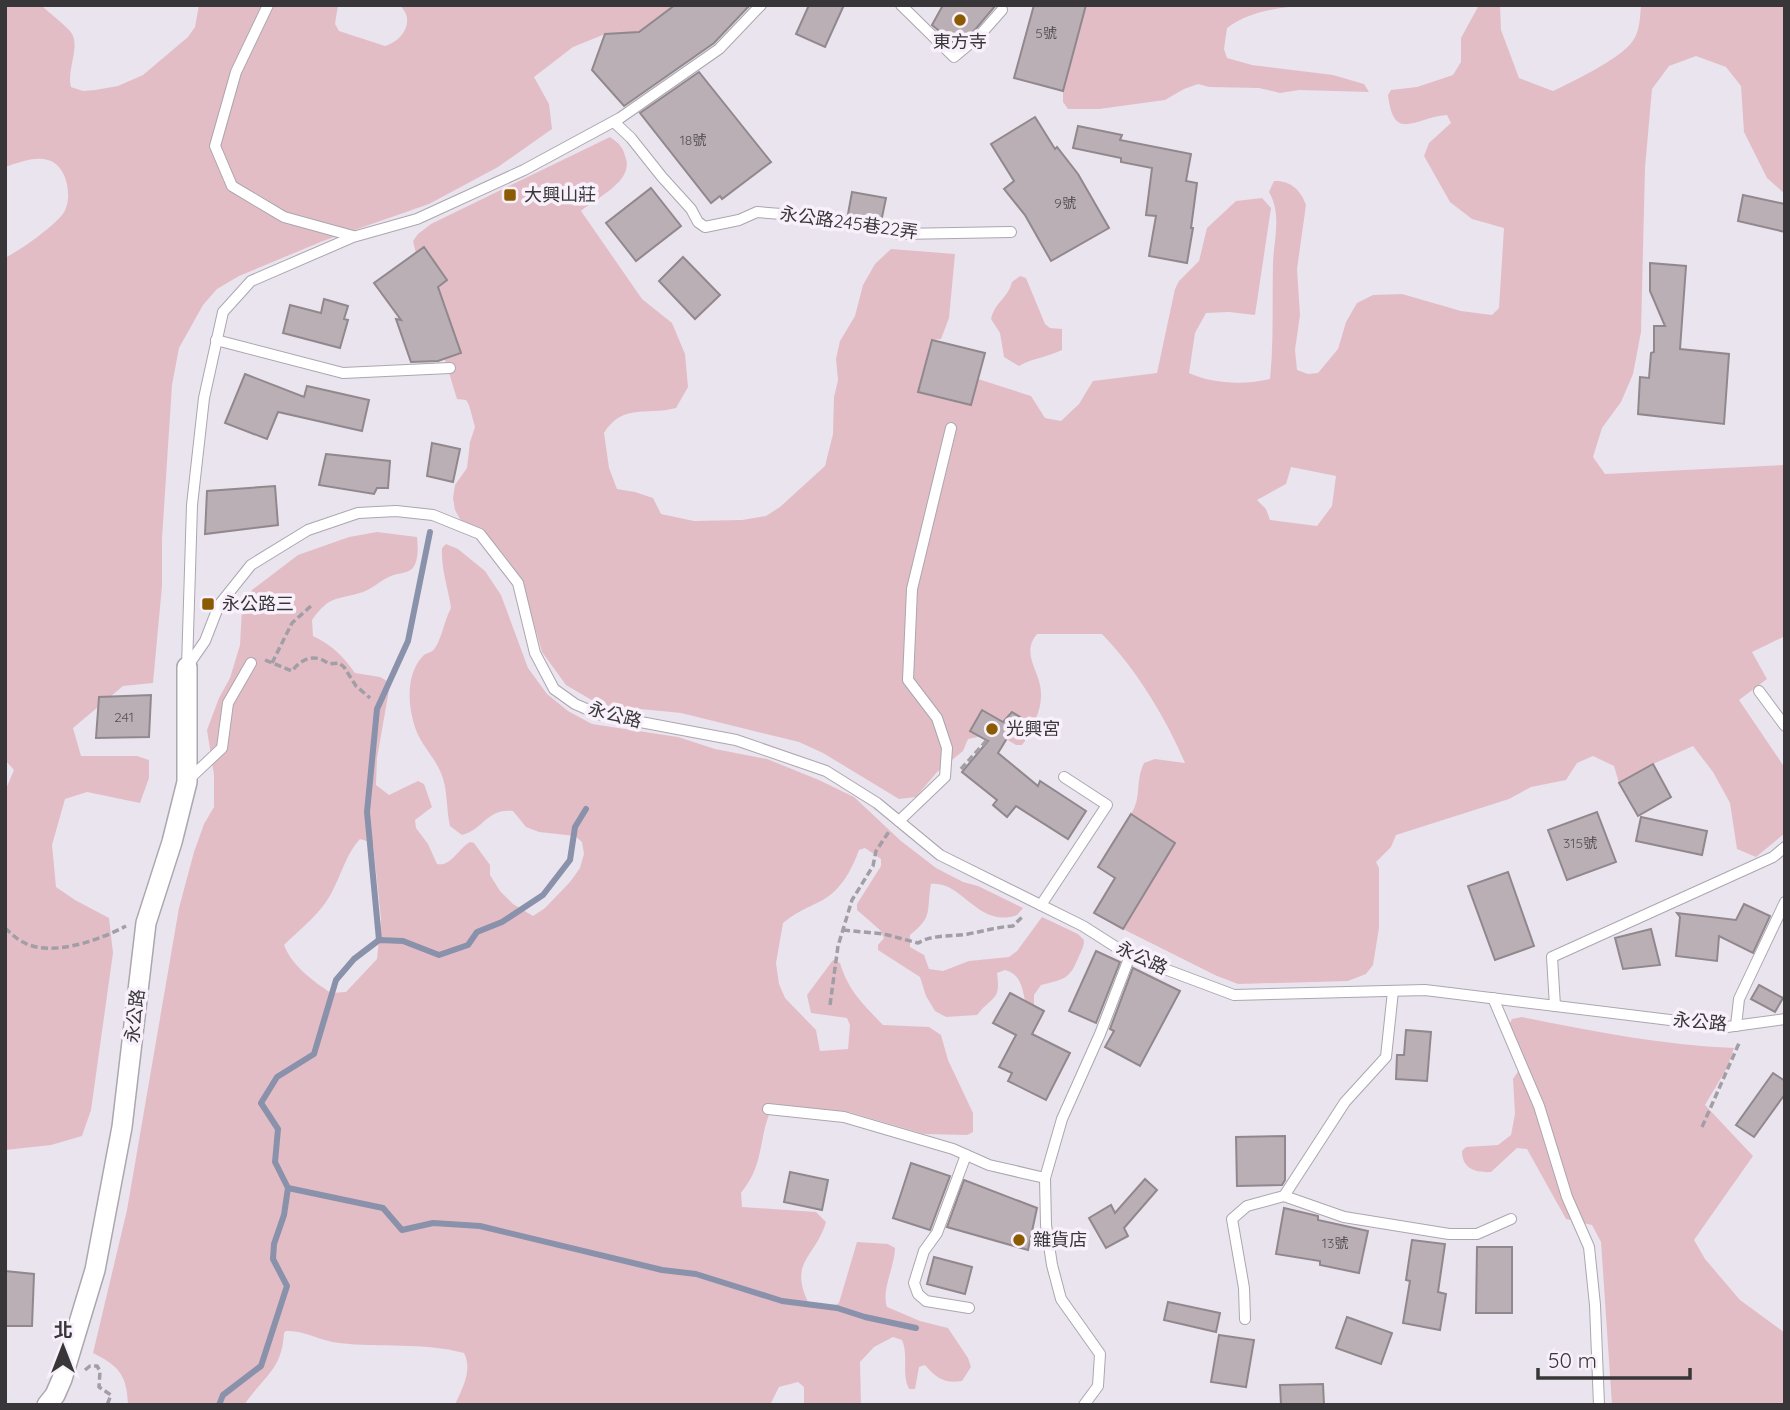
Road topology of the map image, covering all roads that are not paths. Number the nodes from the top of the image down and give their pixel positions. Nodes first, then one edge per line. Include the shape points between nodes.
1 (268, 5) edge
2 (761, 5) edge
3 (901, 5) edge
4 (1002, 10) dead end
5 (614, 122) junction
6 (1011, 232) dead end
7 (353, 237) junction
8 (216, 340) junction
9 (450, 368) dead end
10 (951, 428) dead end
11 (251, 663) road end
12 (187, 667) junction
13 (1759, 691) dead end
14 (1785, 726) edge
15 (1064, 777) dead end
16 (187, 782) junction
17 (899, 821) junction
18 (1785, 847) edge
19 (1785, 902) edge
20 (1041, 905) junction
21 (1130, 956) junction
22 (1393, 991) junction
23 (1493, 998) junction
24 (1555, 1006) junction
25 (1785, 1019) edge
26 (1736, 1026) junction
27 (768, 1109) dead end
28 (966, 1155) junction
29 (1045, 1178) junction
30 (1284, 1196) junction
31 (1511, 1219) dead end
32 (969, 1308) dead end
33 (1245, 1319) dead end
34 (47, 1405) edge
35 (1084, 1405) edge
36 (1599, 1405) edge

1 - 7 lane via 236,72 215,146 232,186 285,217
2 - 5 lane via 719,49
3 - 4 lane via 954,57
5 - 6 lane, 永公路245巷22弄 via 705,227 757,212 832,218 899,234
5 - 7 lane via 524,170 416,219
7 - 8 lane via 251,281 223,312
8 - 9 lane via 343,373
8 - 12 lane via 204,398 192,505
10 - 17 lane via 912,589 908,680 937,718 947,748 945,777
11 - 16 lane via 228,703 222,748
12 - 16 street, 永公路
12 - 17 lane, 永公路 via 205,641 219,604 251,565 308,530 358,513 396,510 433,515 480,534 518,583 535,653 554,689 575,704 598,714 736,740 826,771
13 - 14 lane
15 - 20 lane via 1107,805
16 - 34 street, 永公路 via 146,923 122,1127 95,1270 62,1378
17 - 20 lane, 永公路 via 940,855
18 - 24 lane via 1773,857 1552,957
19 - 26 lane via 1739,999
20 - 21 lane, 永公路
21 - 22 lane, 永公路 via 1234,995
21 - 29 lane via 1062,1119
22 - 23 lane, 永公路
22 - 30 lane via 1386,1057 1345,1102
23 - 24 lane, 永公路
23 - 36 lane via 1539,1106 1567,1197 1589,1247
24 - 26 lane, 永公路
25 - 26 lane, 永公路
27 - 28 lane via 844,1117
28 - 29 lane
28 - 32 lane via 914,1283 926,1301
29 - 35 lane via 1046,1225 1061,1299 1100,1354 1098,1386
30 - 31 lane via 1345,1217 1449,1234 1478,1234
30 - 33 lane via 1247,1206 1232,1219

